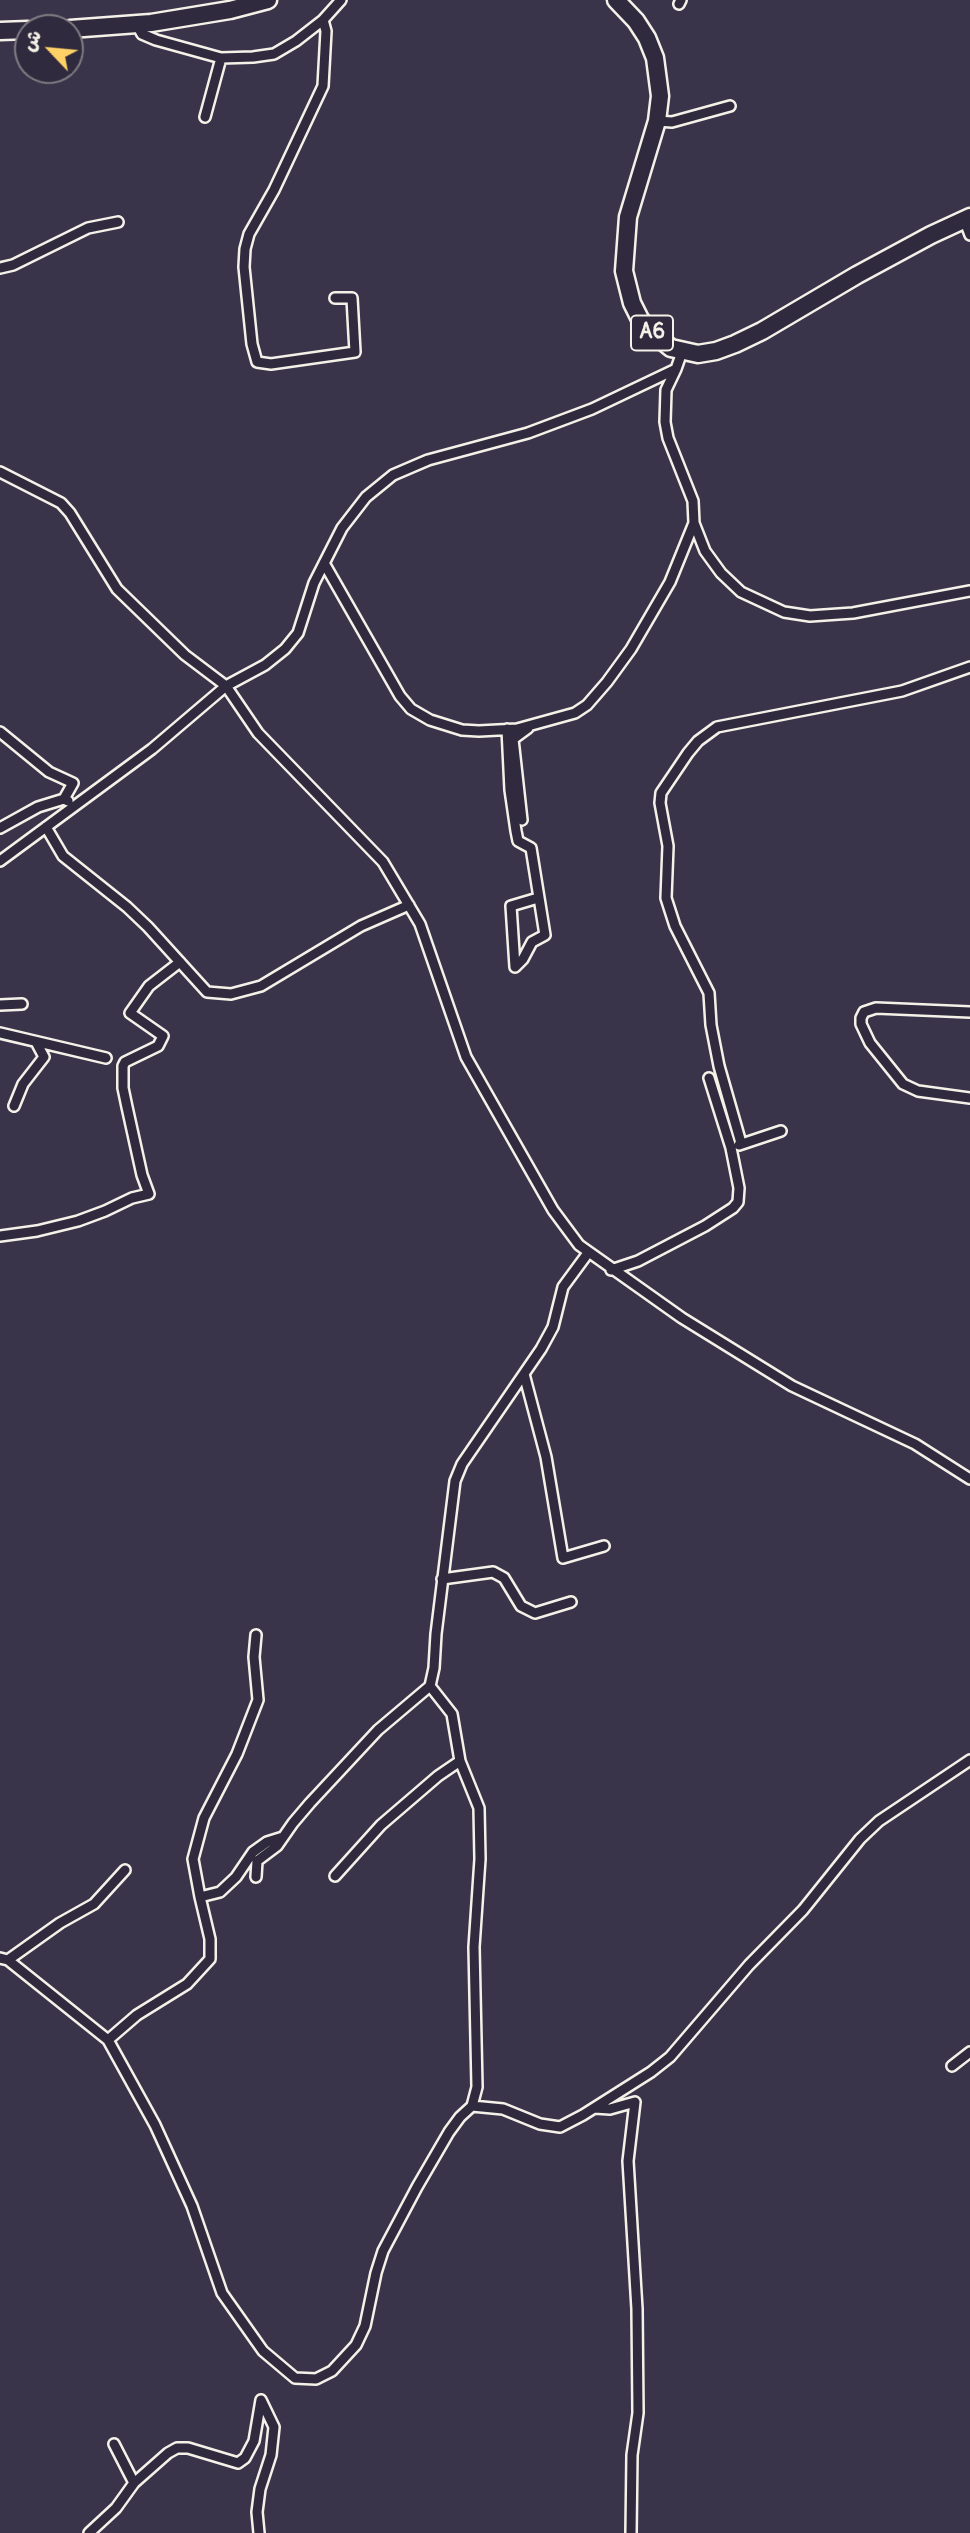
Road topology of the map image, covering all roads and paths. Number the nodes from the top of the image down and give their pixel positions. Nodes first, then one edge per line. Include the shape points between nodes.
1 (268, 0) edge
2 (341, 0) edge
3 (616, 0) edge
4 (323, 20) junction
5 (137, 25) junction
6 (84, 28) edge
7 (221, 58) junction
8 (730, 106) dead end
9 (205, 117) dead end
10 (657, 121) junction
11 (118, 222) dead end
12 (968, 224) edge
13 (0, 268) edge
14 (335, 299) dead end
15 (682, 352) junction
16 (676, 369) junction
17 (0, 472) edge
18 (694, 523) junction
19 (324, 563) junction
20 (970, 591) edge
21 (970, 667) edge
22 (226, 686) junction
23 (530, 727) junction
24 (507, 729) junction
25 (0, 732) edge
26 (64, 799) junction
27 (76, 806) junction
28 (522, 820) dead end
29 (46, 827) junction
30 (0, 828) edge
31 (0, 861) edge
32 (538, 898) junction
33 (409, 905) junction
34 (180, 962) junction
35 (22, 1004) dead end
36 (0, 1005) edge
37 (970, 1012) edge
38 (0, 1033) edge
39 (36, 1042) junction
40 (106, 1058) dead end
41 (709, 1079) dead end
42 (970, 1098) edge
43 (14, 1106) dead end
44 (781, 1131) dead end
45 (741, 1143) junction
46 (731, 1148) junction
47 (0, 1236) edge
48 (588, 1253) junction
49 (611, 1269) junction
50 (524, 1374) junction
51 (970, 1479) edge
52 (604, 1546) dead end
53 (442, 1579) junction
54 (571, 1602) dead end
55 (256, 1634) dead end
56 (430, 1686) junction
57 (970, 1760) edge
58 (460, 1761) junction
59 (284, 1837) junction
60 (125, 1870) dead end
61 (335, 1876) dead end
62 (256, 1877) dead end
63 (200, 1897) junction
64 (4, 1959) edge
65 (108, 2040) junction
66 (970, 2052) edge
67 (952, 2066) dead end
68 (472, 2106) junction
69 (595, 2108) junction
70 (114, 2444) dead end
71 (134, 2483) junction
72 (89, 2533) edge
73 (259, 2533) edge
74 (631, 2533) edge

1 - 5 highway
2 - 4 street
3 - 10 highway, A6 via 636,21 655,58 660,96
4 - 7 street via 274,54
4 - 14 street via 323,86 244,249 257,362 355,352 352,298
5 - 6 highway
5 - 7 street via 149,37
7 - 9 street
8 - 10 street via 672,122
10 - 15 highway, A6 via 628,217 624,271 640,319 661,341
11 - 13 street via 88,228
12 - 15 highway, A6 via 867,269 735,344 698,354
15 - 16 street
16 - 18 street via 666,390 664,422 693,501
16 - 19 street via 528,433 428,460 393,475 354,512
17 - 22 street via 61,503 117,589 185,655
18 - 20 street via 705,551 732,584 784,612 853,614
18 - 23 street via 670,582 607,682 575,713
19 - 22 street via 298,634 265,665
19 - 24 street via 411,709 444,726
21 - 45 street via 902,691 717,727 698,741 662,793 668,846 666,898 709,993 710,1025
22 - 27 street
22 - 33 street via 258,733 383,862
23 - 24 street
23 - 28 street via 513,739
24 - 32 street via 516,831 518,841 531,848
25 - 26 street via 49,772 73,783
26 - 27 street
26 - 30 street
27 - 29 street
29 - 31 street
29 - 34 street via 63,856 127,907
32 - 32 street via 545,935 532,942 514,967 511,906
33 - 34 street via 361,926 261,986 241,992 207,992
33 - 48 street via 481,1087 553,1210
34 - 47 street via 149,986 131,1013 163,1037 158,1046 123,1066 123,1088 149,1194 78,1221
35 - 36 street
37 - 42 street via 876,1008 860,1018 870,1043 903,1084 918,1091
38 - 39 street
39 - 40 street
39 - 43 street via 44,1057 23,1084
41 - 46 street
44 - 45 street
45 - 46 street
46 - 49 street via 740,1194 733,1208 638,1261
48 - 49 street
48 - 50 street via 564,1287 554,1327
49 - 51 street via 792,1386 915,1444
50 - 52 street via 546,1457 563,1558
50 - 53 street via 458,1472
53 - 54 street via 493,1572 504,1578 522,1606 535,1613
53 - 56 street
55 - 63 street via 257,1700 237,1754 204,1818 193,1858
56 - 58 street via 452,1714
56 - 59 street via 371,1737
57 - 69 street via 879,1821 670,2057
58 - 61 street via 381,1825
58 - 68 street via 479,1808 481,1859 474,1947 477,2087
59 - 62 street via 257,1861
59 - 63 street via 253,1852 220,1892
60 - 64 street via 94,1904
63 - 65 street via 210,1959 187,1984 137,2015
64 - 65 street
65 - 68 street via 155,2125 192,2206 222,2293 263,2351 295,2378 316,2379 332,2371 356,2345 383,2251 449,2132
66 - 67 street
68 - 69 street via 503,2109 554,2127
69 - 74 street via 635,2102 628,2161 638,2413 632,2455
70 - 71 street
71 - 72 street
71 - 73 street via 177,2448 238,2463 254,2441 261,2400 274,2427 260,2489

